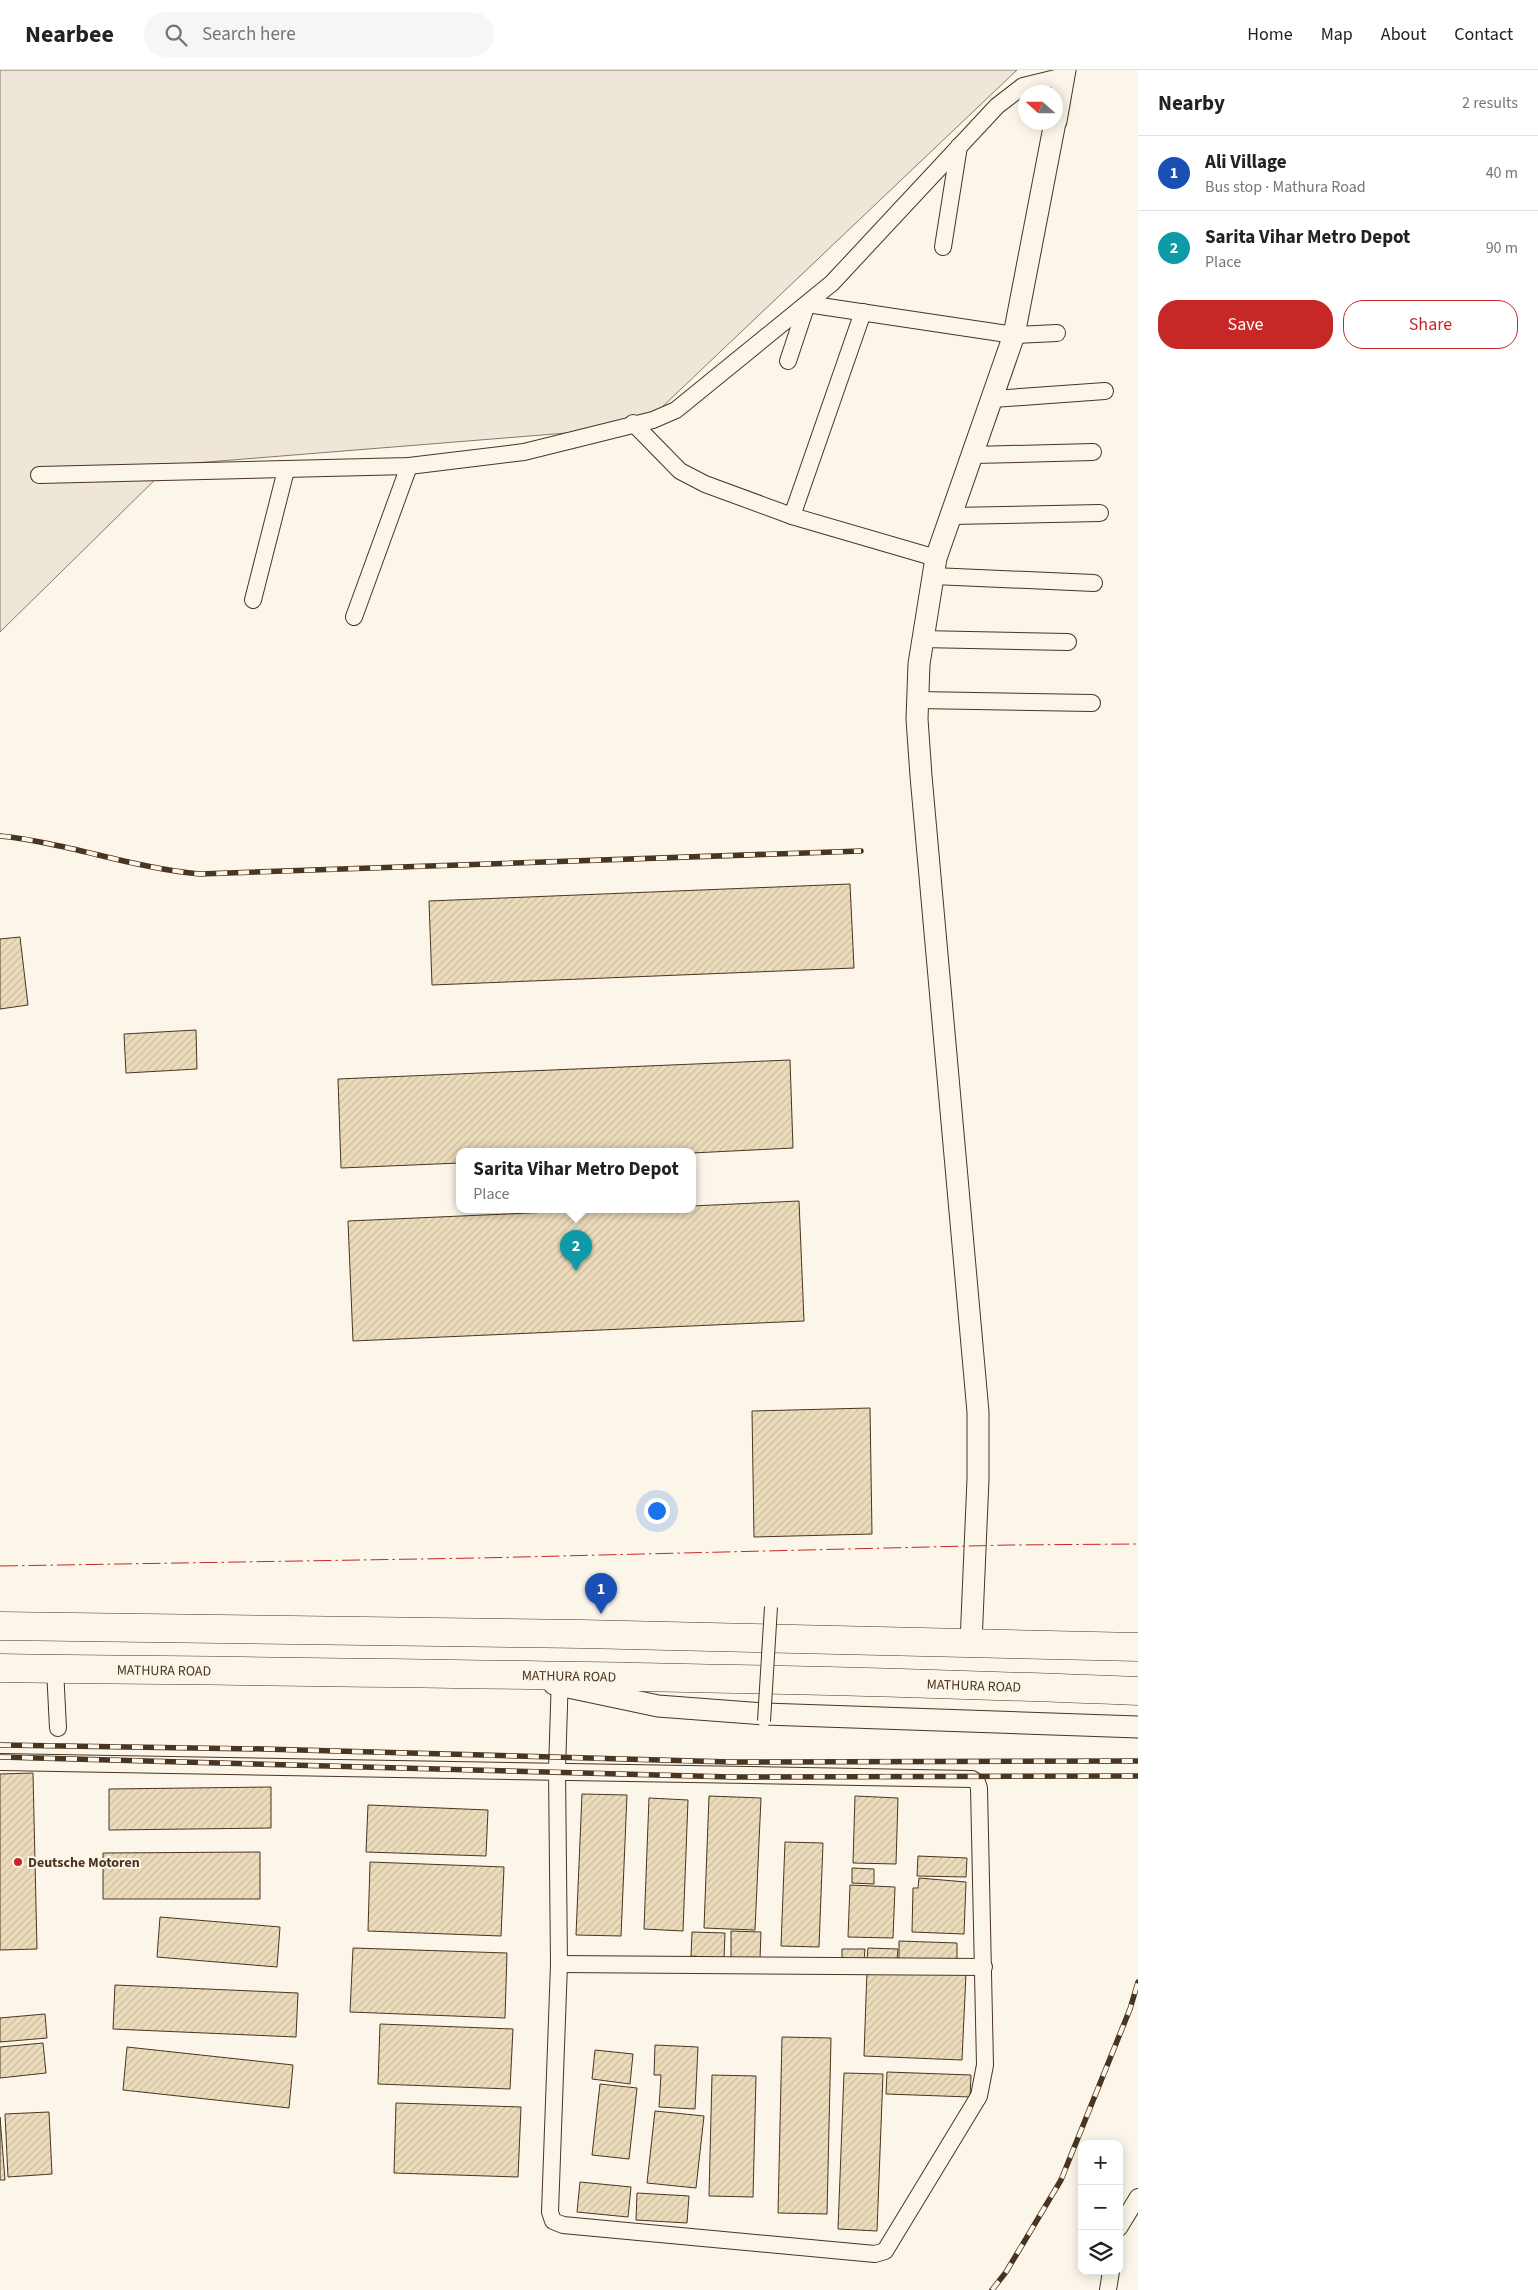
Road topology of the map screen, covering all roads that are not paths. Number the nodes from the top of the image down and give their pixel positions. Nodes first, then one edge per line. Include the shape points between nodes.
1 (1065, 73) edge
2 (1053, 130) edge
3 (958, 146) junction
4 (943, 247) dead end
5 (807, 304) junction
6 (863, 312) junction
7 (1057, 333) dead end
8 (1014, 335) junction
9 (788, 361) dead end
10 (1105, 391) dead end
11 (993, 399) junction
12 (633, 423) junction
13 (1093, 452) dead end
14 (973, 455) junction
15 (408, 466) junction
16 (286, 470) junction
17 (39, 475) dead end
18 (1100, 513) dead end
19 (792, 516) junction
20 (951, 516) junction
21 (934, 567) junction
22 (1094, 583) dead end
23 (252, 600) dead end
24 (354, 617) dead end
25 (921, 639) junction
26 (1068, 642) dead end
27 (918, 700) junction
28 (1092, 703) dead end
29 (771, 1607) dead end
30 (0, 1626) edge
31 (971, 1643) junction
32 (1138, 1647) edge
33 (0, 1668) edge
34 (54, 1669) junction
35 (560, 1680) junction
36 (1138, 1691) edge
37 (764, 1721) dead end
38 (1138, 1727) edge
39 (58, 1728) dead end
40 (0, 1762) edge
41 (557, 1770) junction
42 (559, 1964) junction
43 (984, 1968) junction
44 (1138, 2197) edge
45 (1123, 2221) edge
46 (1110, 2275) edge
47 (1108, 2290) edge

1 - 3 street via 1023,86 997,106
2 - 8 street
3 - 4 street
3 - 5 street via 832,283
5 - 6 street
5 - 9 street
5 - 12 street via 676,410 653,420
6 - 8 street
6 - 19 street
7 - 8 street
8 - 11 street
10 - 11 street
11 - 14 street
12 - 15 street via 524,452
12 - 19 street via 680,471 705,484
13 - 14 street
14 - 20 street
15 - 16 street
15 - 24 street
16 - 17 street
16 - 23 street
18 - 20 street
19 - 21 street
20 - 21 street
21 - 22 street
21 - 25 street
25 - 26 street
25 - 27 street
27 - 28 street
27 - 31 street via 921,776 978,1412
29 - 37 street, bridge
30 - 31 highway
31 - 32 highway
33 - 34 highway, MATHURA ROAD
34 - 35 highway, MATHURA ROAD via 508,1674
34 - 39 street
35 - 36 highway, MATHURA ROAD via 968,1684
35 - 38 street via 658,1706 766,1714
35 - 41 street
40 - 41 street
41 - 42 street
41 - 43 street via 972,1779 979,1788
42 - 43 street
42 - 43 street via 550,2212 553,2221 563,2225 875,2254 885,2251 891,2244 979,2096 985,2065
44 - 45 street
46 - 47 street

